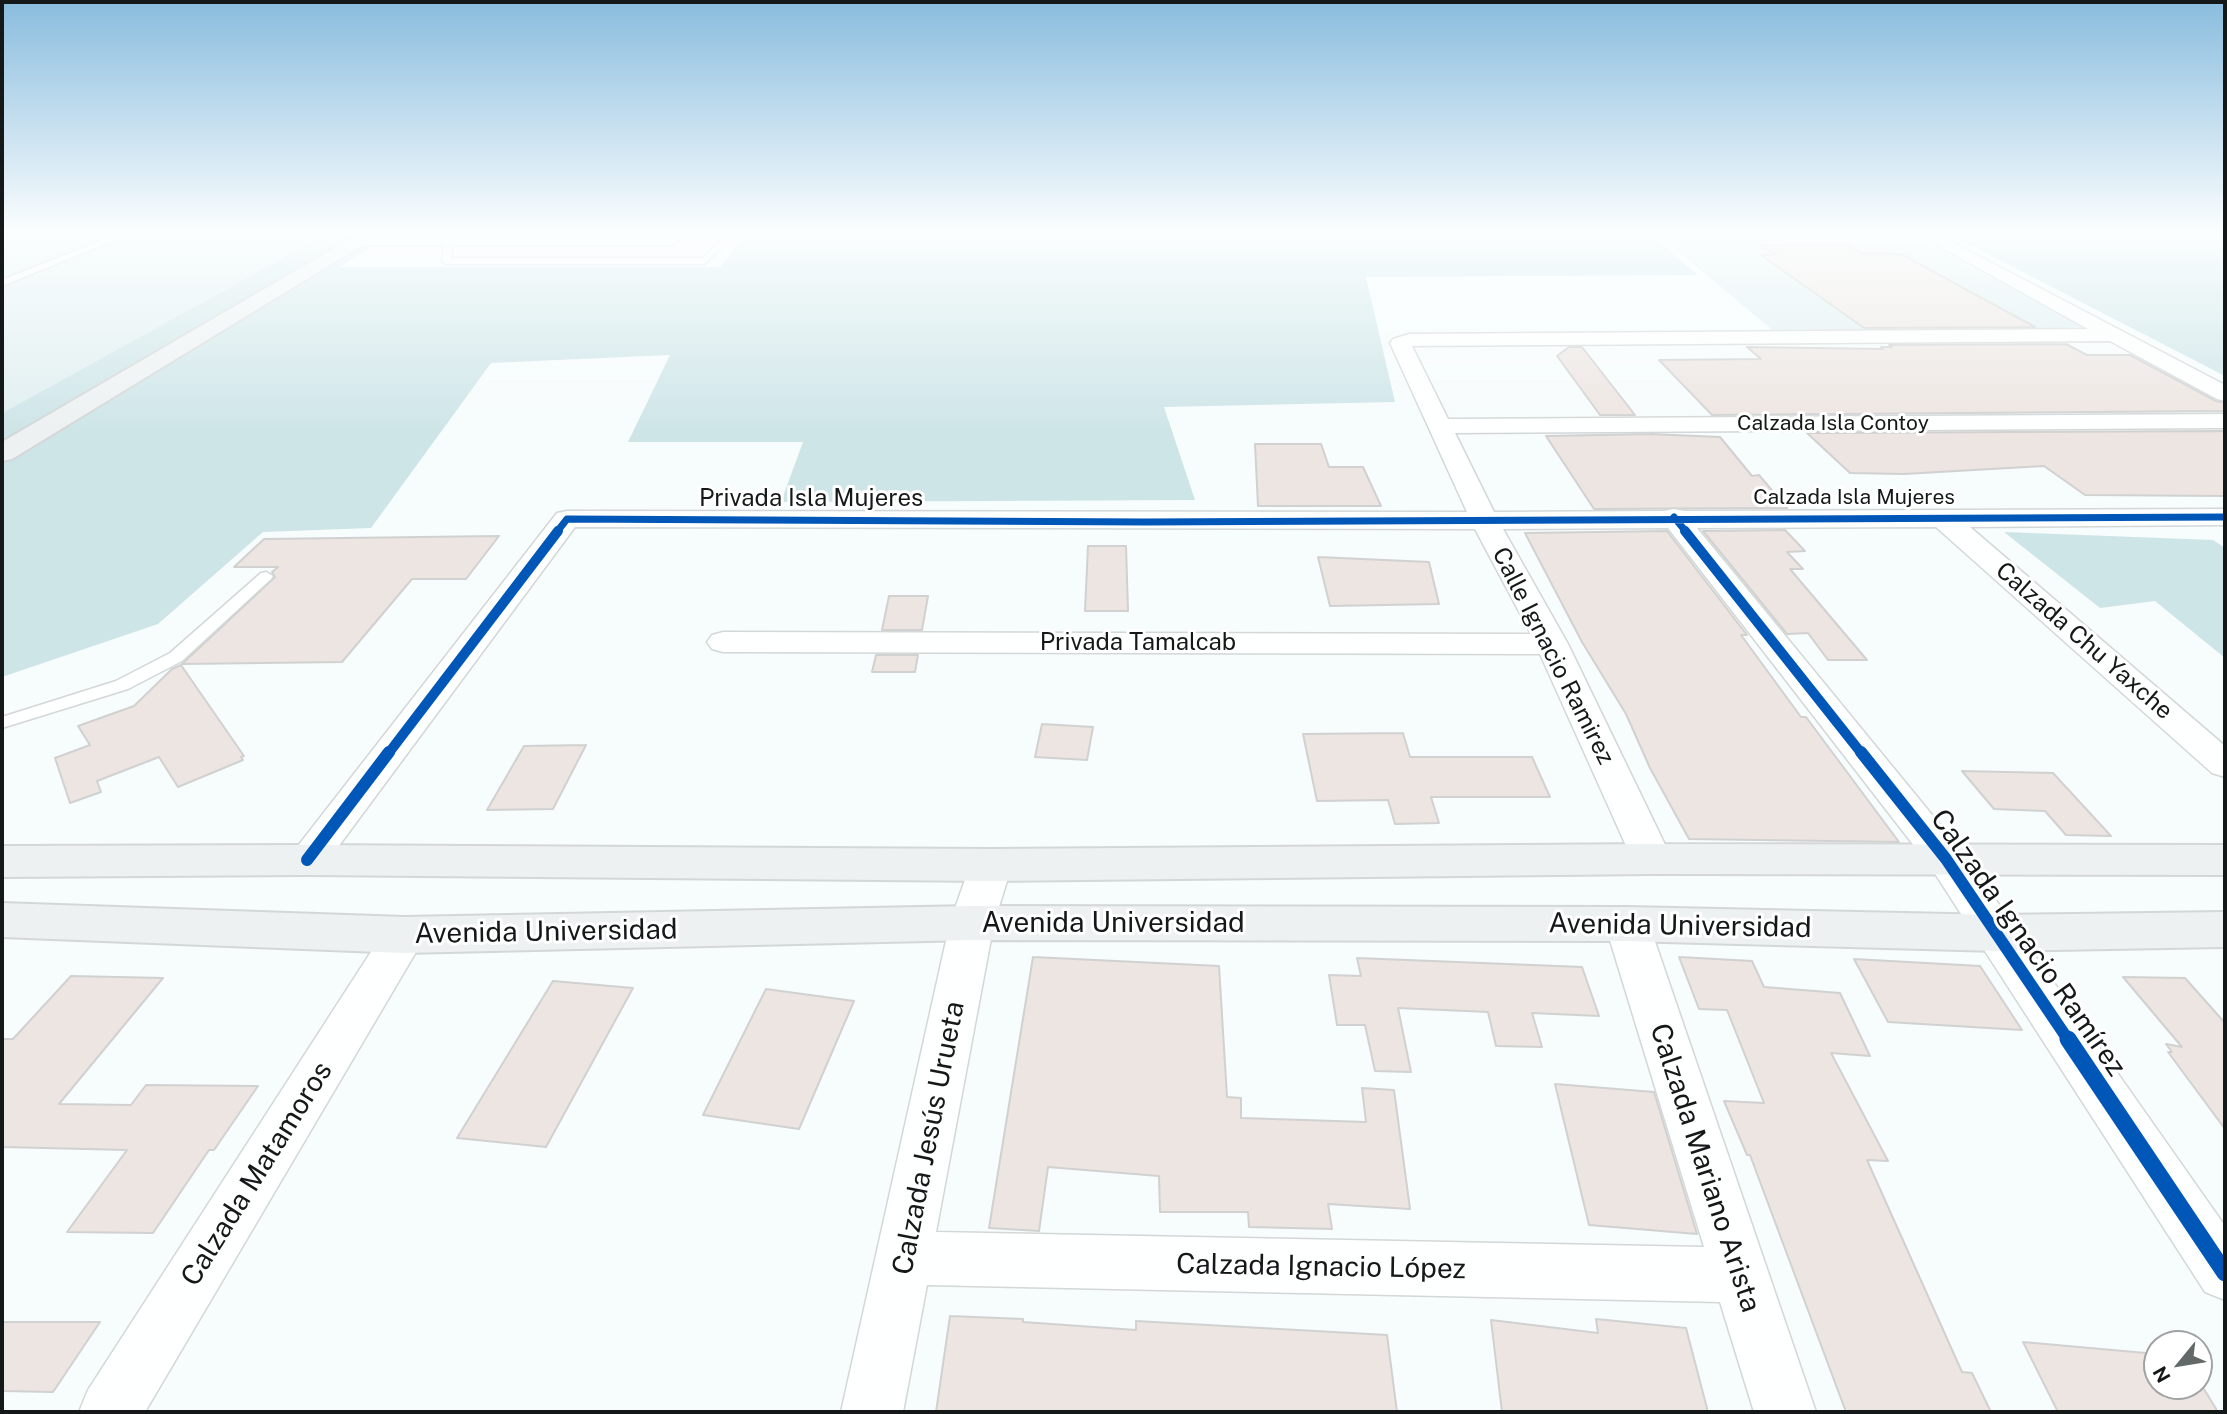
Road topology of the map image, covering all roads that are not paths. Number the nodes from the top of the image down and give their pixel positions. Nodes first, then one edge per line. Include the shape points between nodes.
1 (241, 298) edge
2 (257, 298) edge
3 (2045, 298) edge
4 (2115, 335) junction
5 (61, 393) dead end
6 (2225, 394) edge
7 (2225, 421) edge
8 (1440, 426) junction
9 (2, 453) edge
10 (1674, 517) junction
11 (2190, 517) junction
12 (2225, 517) edge
13 (1943, 518) junction
14 (1483, 519) junction
15 (2225, 540) edge
16 (267, 576) dead end
17 (723, 642) dead end
18 (1552, 644) junction
19 (2, 723) edge
20 (2225, 765) edge
21 (1652, 859) junction
22 (1946, 859) junction
23 (307, 860) junction
24 (2225, 860) edge
25 (2, 862) edge
26 (990, 865) junction
27 (2, 920) edge
28 (972, 923) junction
29 (1627, 924) junction
30 (2225, 930) edge
31 (1997, 933) junction
32 (404, 935) junction
33 (905, 1258) junction
34 (2225, 1273) edge
35 (1738, 1275) junction
36 (110, 1412) edge
37 (872, 1412) edge
38 (1785, 1412) edge

1 - 5 main road
2 - 9 main road
3 - 4 street
4 - 6 street
4 - 8 street, Calle Ignacio Ramirez via 1402,341
7 - 8 street, Calzada Isla Contoy
8 - 14 street, Calle Ignacio Ramirez
10 - 13 street, Calzada Isla Mujeres
10 - 14 street, Calzada Isla Mujeres
10 - 22 street, Calzada Ignacio Ramírez
11 - 12 street, Calzada Isla Mujeres
11 - 13 street, Calzada Isla Mujeres
11 - 15 street
13 - 20 street, Calzada Chu Yaxche
14 - 18 street, Calle Ignacio Ramirez
14 - 23 street, Privada Isla Mujeres via 566,519
16 - 19 lane via 176,657 121,685
17 - 18 street, Privada Tamalcab
18 - 21 street, Calle Ignacio Ramirez
21 - 22 main road
21 - 26 main road
22 - 24 main road
22 - 31 street, Calzada Ignacio Ramírez
23 - 25 main road
23 - 26 main road
26 - 28 street, Calzada Jesús Urueta
27 - 32 main road, Avenida Universidad
28 - 29 main road, Avenida Universidad
28 - 32 main road, Avenida Universidad
28 - 33 street, Calzada Jesús Urueta
29 - 31 main road, Avenida Universidad
29 - 35 street, Calzada Mariano Arista
30 - 31 main road, Avenida Universidad
31 - 34 street, Calzada Ignacio Ramírez
32 - 36 street, Calzada Matamoros
33 - 35 street, Calzada Ignacio López
33 - 37 street, Calzada Jesús Urueta
35 - 38 street, Calzada Mariano Arista

